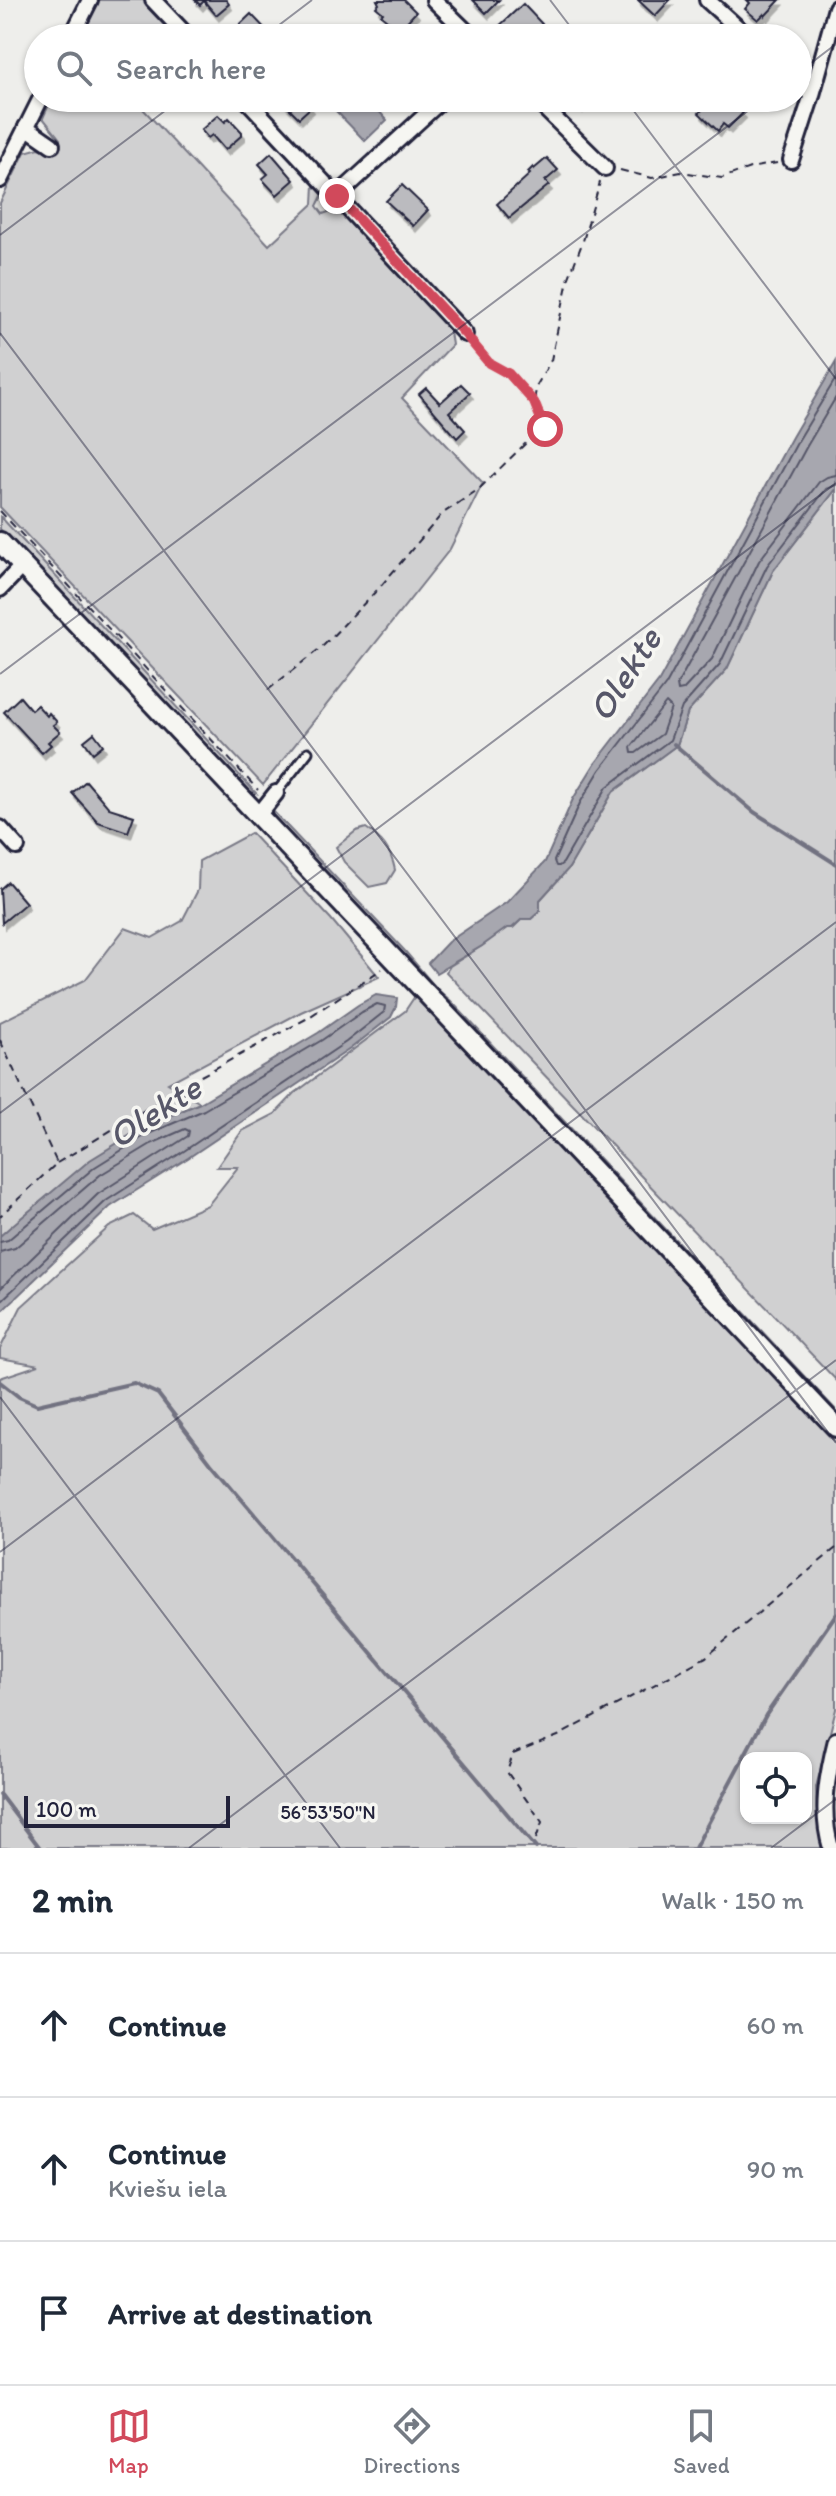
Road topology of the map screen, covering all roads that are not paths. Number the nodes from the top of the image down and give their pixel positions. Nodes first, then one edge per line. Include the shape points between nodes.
1 (90, 0) edge
2 (153, 0) edge
3 (434, 0) edge
4 (707, 0) edge
5 (836, 8) edge
6 (78, 24) edge
7 (176, 24) edge
8 (459, 24) edge
9 (734, 24) edge
10 (812, 95) edge
11 (34, 112) edge
12 (258, 112) edge
13 (429, 112) edge
14 (548, 112) edge
15 (807, 112) edge
16 (26, 127) junction
17 (52, 145) dead end
18 (791, 160) road end
19 (4, 162) edge
20 (605, 168) road end
21 (0, 180) edge
22 (337, 196) junction
23 (465, 334) road end
24 (0, 542) edge
25 (22, 566) junction
26 (0, 589) edge
27 (308, 752) dead end
28 (276, 793) joint
29 (257, 817) junction
30 (0, 828) edge
31 (17, 847) dead end
32 (836, 1427) edge
33 (836, 1740) edge
34 (831, 1848) edge

1 - 6 street
2 - 7 street
3 - 8 street
4 - 9 street
5 - 10 street
11 - 16 street
12 - 22 street
13 - 22 street
14 - 20 street
15 - 18 street
16 - 17 street
16 - 19 street
19 - 21 street
22 - 23 street
24 - 25 main road
25 - 26 street
25 - 29 main road
27 - 28 lane
28 - 29 street
29 - 32 main road
30 - 31 street
33 - 34 street via 825,1800

